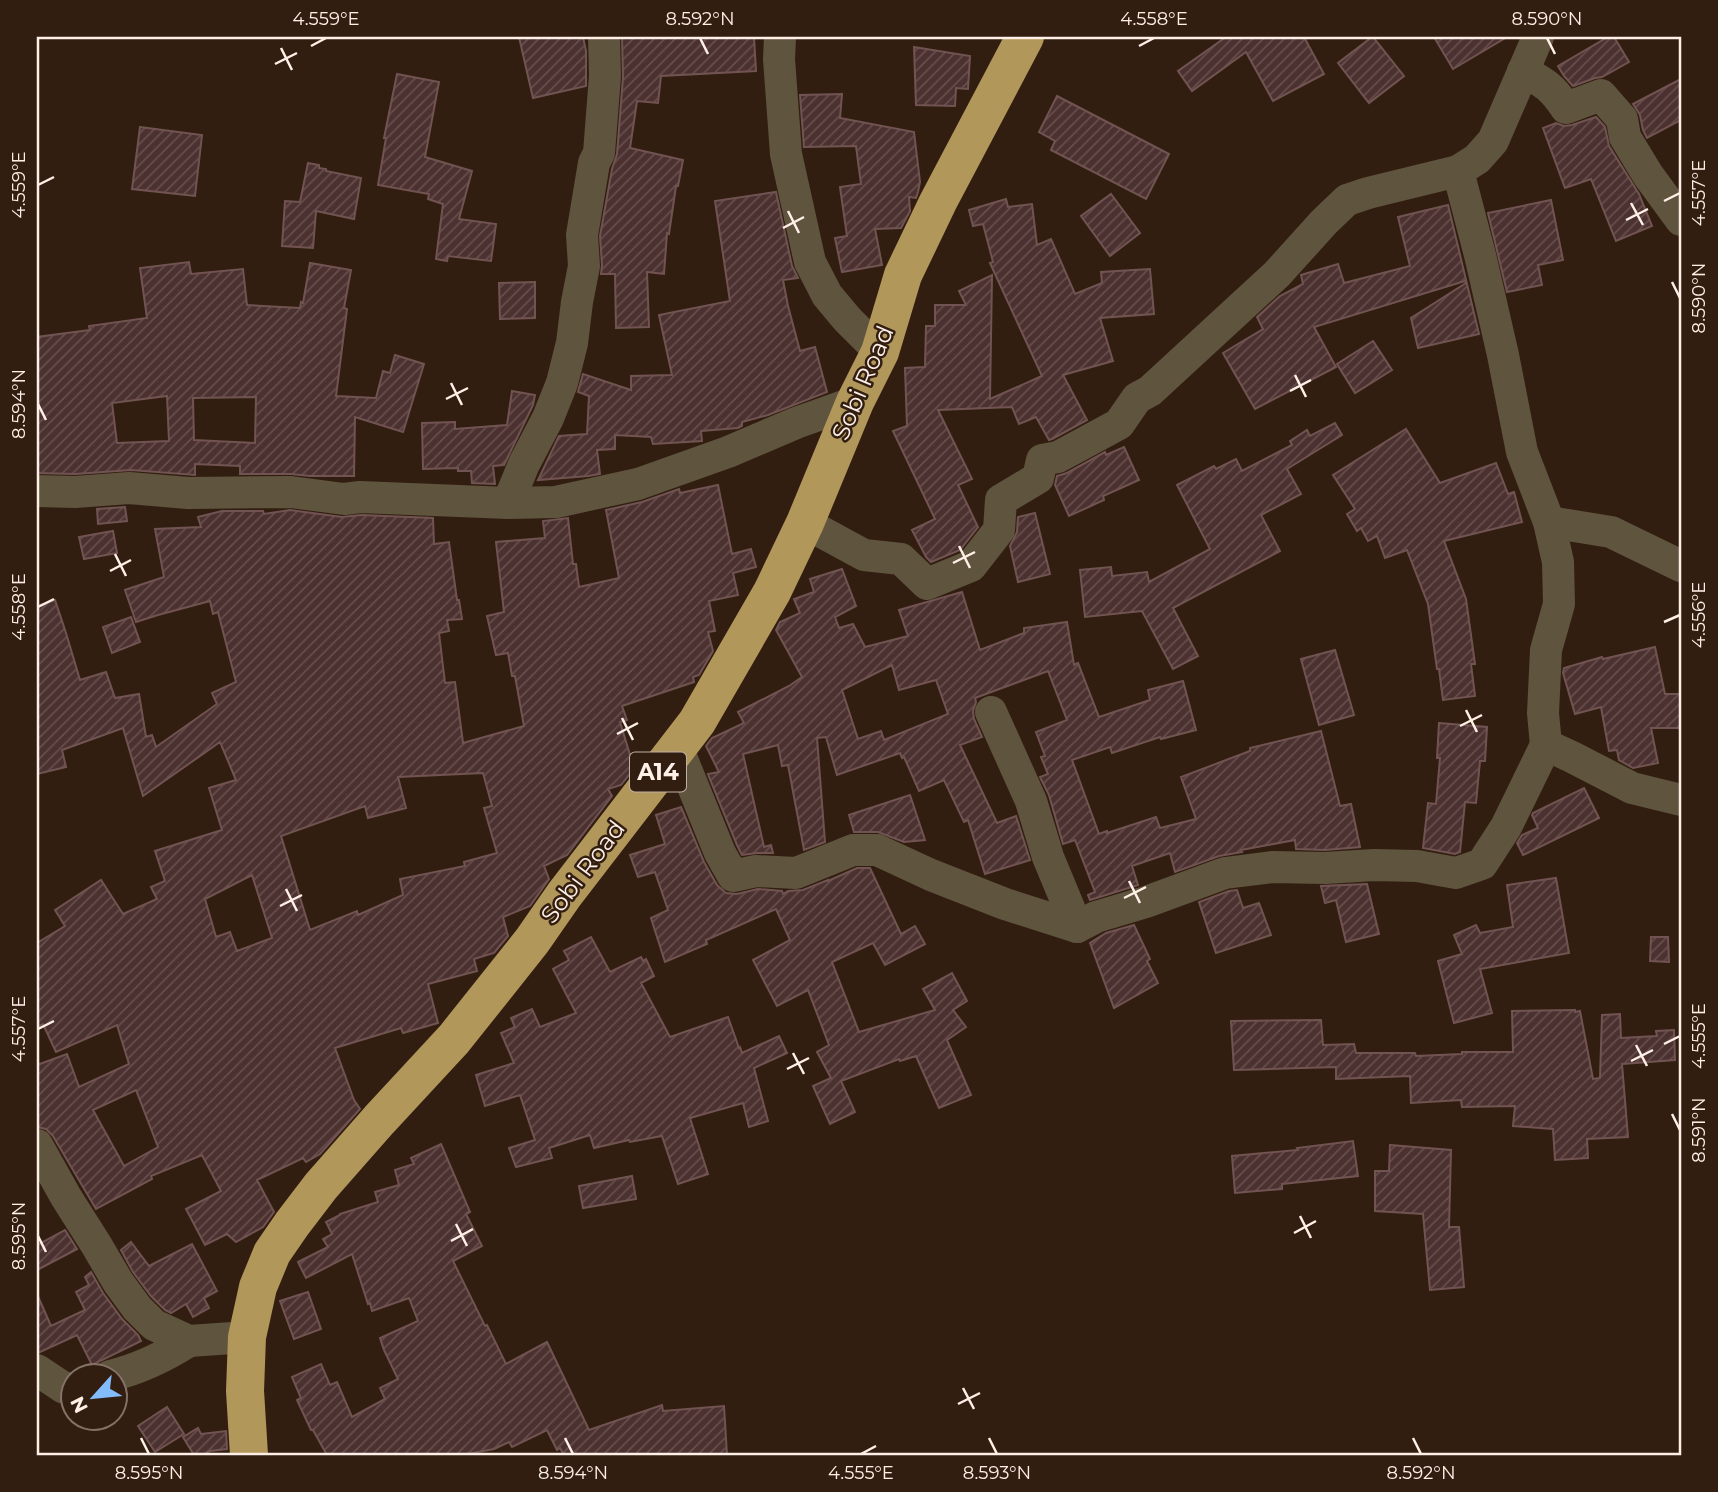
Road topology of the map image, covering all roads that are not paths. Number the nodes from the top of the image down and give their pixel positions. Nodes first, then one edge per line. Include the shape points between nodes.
1 (604, 37) edge
2 (780, 37) edge
3 (1025, 37) edge
4 (1538, 37) edge
5 (1523, 71) junction
6 (1458, 172) junction
7 (1681, 220) edge
8 (880, 352) junction
9 (855, 402) junction
10 (37, 491) edge
11 (508, 503) junction
12 (1549, 522) junction
13 (805, 523) junction
14 (1681, 566) edge
15 (990, 712) dead end
16 (1546, 745) junction
17 (677, 747) junction
18 (1681, 800) edge
19 (1077, 927) junction
20 (37, 1145) edge
21 (247, 1337) junction
22 (189, 1341) junction
23 (37, 1370) edge
24 (130, 1372) edge
25 (60, 1385) edge
26 (249, 1455) edge

1 - 11 street via 599,153 582,235 584,265 572,343 548,418
2 - 8 street via 786,154 810,262 827,295
3 - 8 highway, Sobi Road / A14 via 903,275
4 - 5 street
5 - 6 street via 1493,141
5 - 7 street via 1546,83 1566,108 1601,94 1622,119 1625,137
6 - 12 street via 1495,318 1522,452
6 - 13 street via 1347,200 1278,274 1137,398 1119,424 1058,457 1042,460 1038,478 1000,500 999,530 971,566 927,584 901,559 864,555
8 - 9 highway, Sobi Road / A14
9 - 11 street via 638,484 556,502
9 - 13 highway, Sobi Road / A14
10 - 11 street via 291,492 344,499
12 - 14 street via 1611,532
12 - 16 street via 1558,562 1559,604 1546,650
13 - 17 highway, Sobi Road / A14 via 772,592 697,722
15 - 19 street via 1031,801
16 - 18 street via 1632,788
16 - 19 street via 1506,827 1482,864 1456,873 1374,865 1224,873
17 - 19 street via 733,876 796,873 853,850 877,850 993,899
17 - 21 highway, Sobi Road / A14 via 454,1039 292,1224 272,1253 258,1287
20 - 22 street via 137,1308 154,1325
21 - 22 street
21 - 26 highway, Sobi Road / A14
22 - 24 street
23 - 25 street

